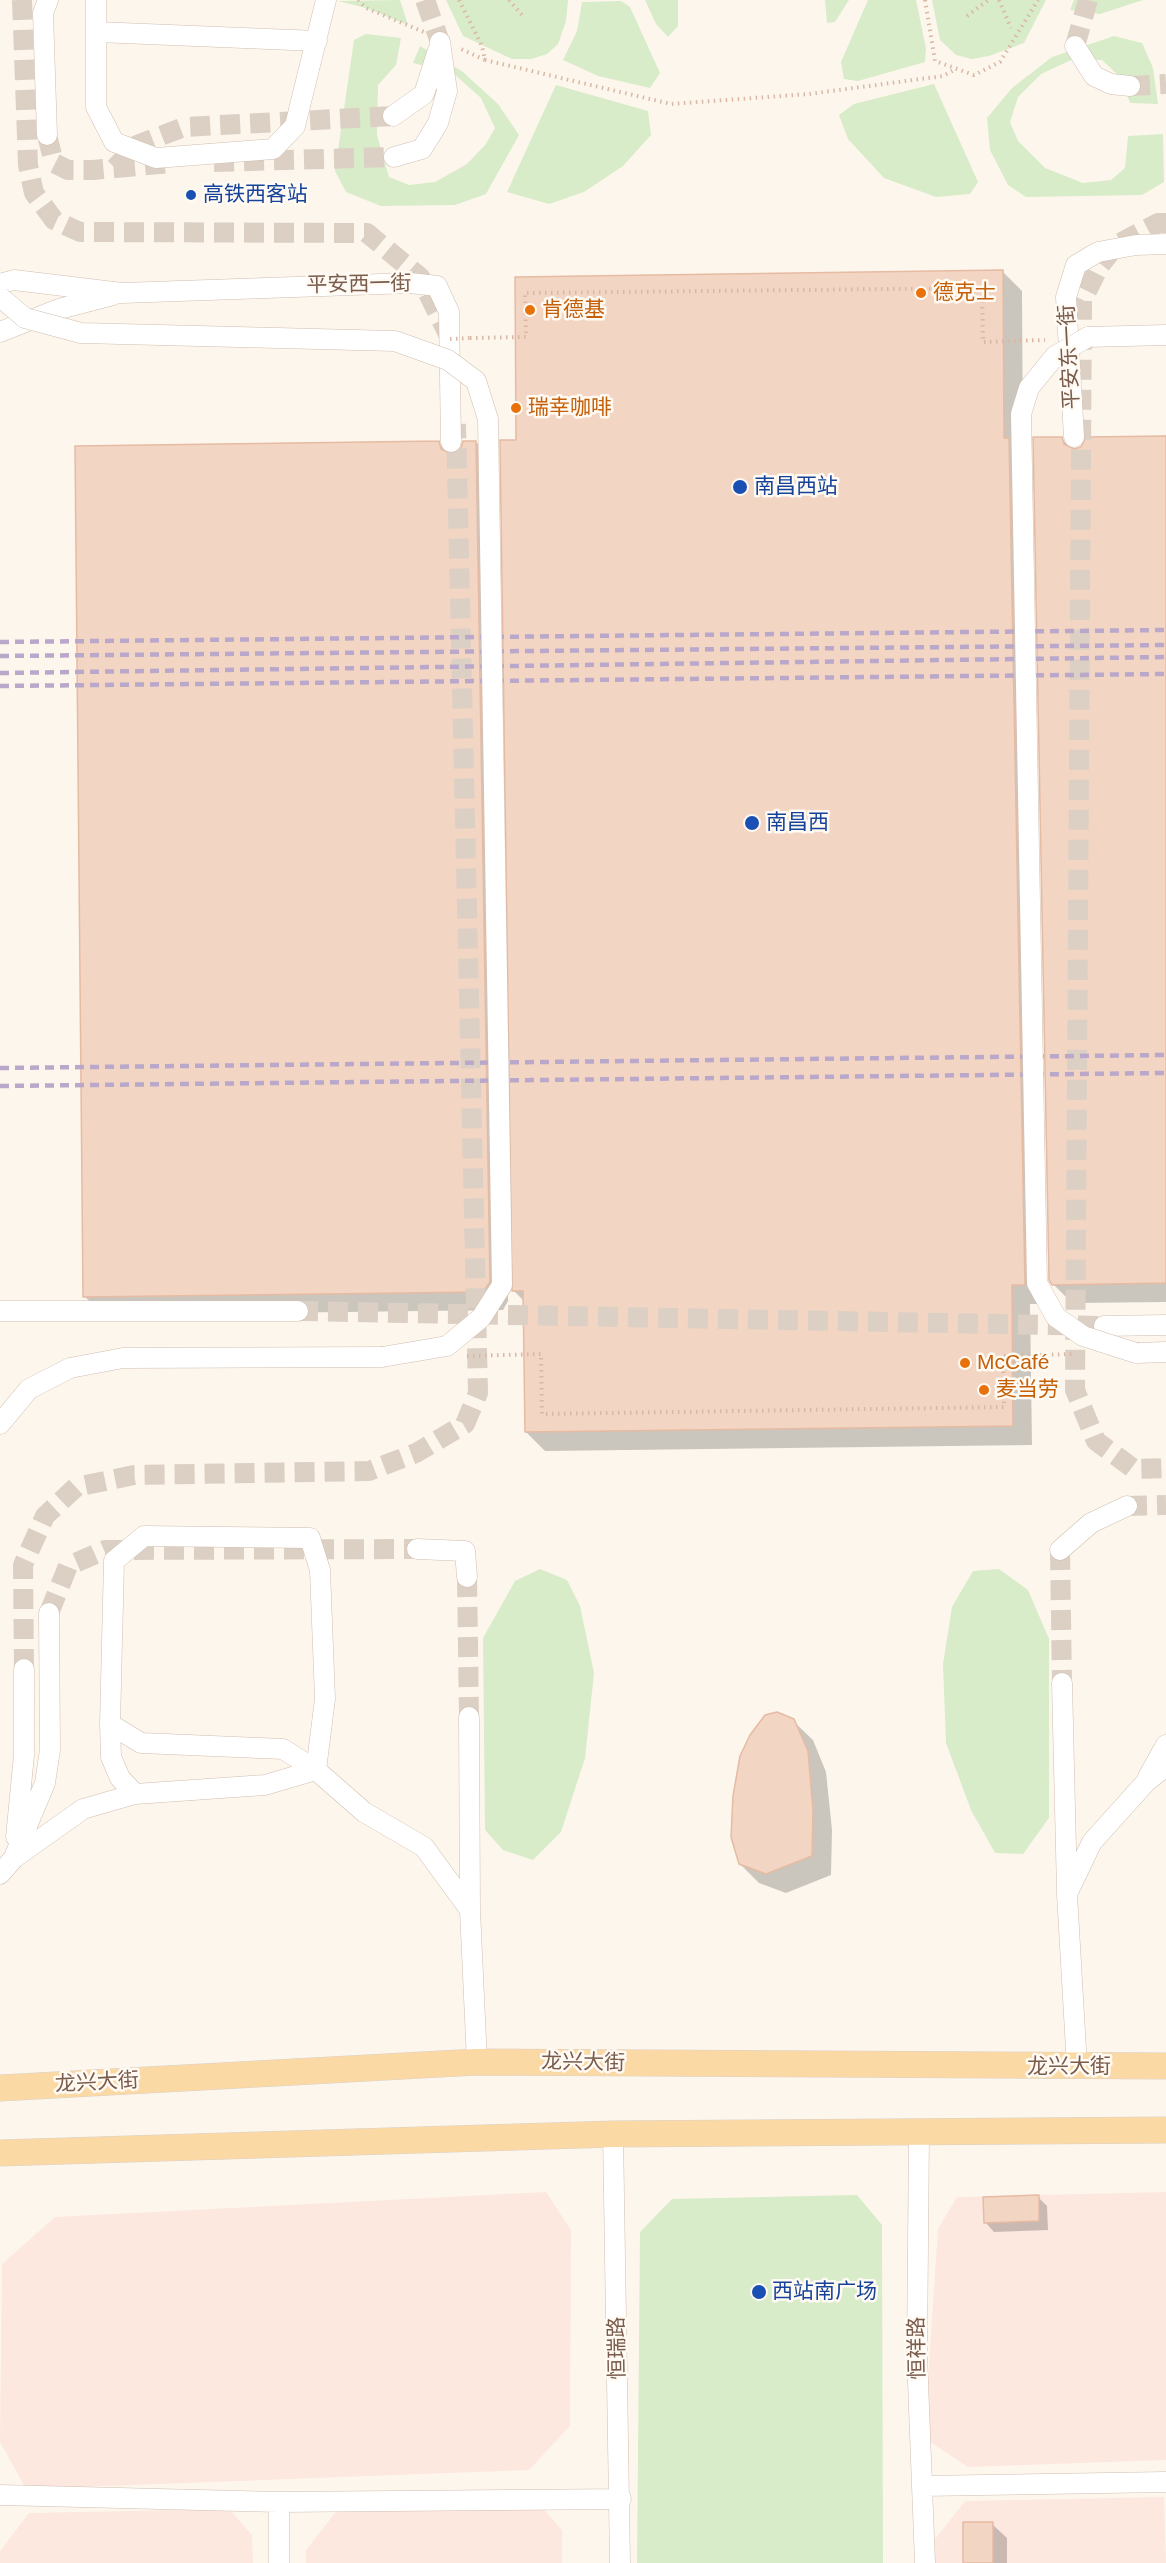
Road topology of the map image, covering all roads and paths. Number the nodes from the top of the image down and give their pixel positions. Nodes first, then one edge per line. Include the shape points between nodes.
1 (48, 0) edge
2 (96, 0) edge
3 (326, 0) edge
4 (459, 0) edge
5 (509, 0) edge
6 (925, 0) edge
7 (988, 0) edge
8 (999, 0) edge
9 (1038, 0) edge
10 (522, 15) dead end
11 (967, 16) dead end
12 (1011, 28) dead end
13 (97, 33) junction
14 (317, 41) junction
15 (482, 46) dead end
16 (1075, 46) dead end
17 (485, 60) dead end
18 (956, 69) junction
19 (1130, 86) tunnel mouth
20 (393, 116) tunnel mouth
21 (47, 135) tunnel mouth
22 (394, 157) tunnel mouth
23 (1166, 244) edge
24 (0, 284) edge
25 (122, 292) junction
26 (0, 297) edge
27 (0, 332) edge
28 (1166, 335) edge
29 (470, 338) dead end
30 (1008, 341) dead end
31 (1074, 437) dead end
32 (451, 442) tunnel mouth
33 (0, 1311) edge
34 (298, 1311) tunnel mouth
35 (1166, 1325) edge
36 (1104, 1326) tunnel mouth
37 (1166, 1352) edge
38 (1081, 1354) dead end
39 (462, 1356) dead end
40 (0, 1424) edge
41 (1127, 1506) tunnel mouth
42 (417, 1549) tunnel mouth
43 (1060, 1550) dead end
44 (467, 1577) tunnel mouth
45 (49, 1613) tunnel mouth
46 (24, 1669) tunnel mouth
47 (1062, 1683) tunnel mouth
48 (469, 1717) tunnel mouth
49 (110, 1724) junction
50 (1166, 1745) edge
51 (1166, 1766) edge
52 (316, 1770) junction
53 (1146, 1782) junction
54 (135, 1794) junction
55 (14, 1858) junction
56 (0, 1874) edge
57 (1067, 1894) junction
58 (470, 1910) junction
59 (477, 2062) junction
60 (1077, 2067) junction
61 (1166, 2067) edge
62 (0, 2088) edge
63 (1166, 2130) edge
64 (919, 2133) junction
65 (613, 2134) junction
66 (0, 2153) edge
67 (1166, 2482) edge
68 (923, 2486) junction
69 (0, 2495) edge
70 (621, 2499) junction
71 (279, 2502) junction
72 (279, 2563) edge
73 (620, 2563) edge
74 (925, 2563) edge

1 - 21 street via 43,13
2 - 13 street
3 - 14 street
4 - 15 path
5 - 10 path
6 - 18 path via 935,61
7 - 11 path
8 - 12 path
9 - 18 path via 1000,62 974,75
13 - 14 street
13 - 14 street via 96,107 114,142 156,158 273,149 295,126
16 - 19 street via 1094,76 1111,84
17 - 18 path via 671,104 809,94 943,76
20 - 22 street via 424,94 440,42 447,91 438,123 422,149
23 - 31 street, 平安东一街 via 1136,244 1098,252 1076,266 1066,297
24 - 25 street via 14,280
25 - 27 street via 59,309
25 - 32 street, 平安西一街 via 410,283 438,286 449,312
26 - 40 street, bridge via 25,318 81,333 395,341 448,360 476,381 488,419 502,1285 481,1318 447,1346 382,1357 123,1358 70,1368 29,1389
28 - 37 street, bridge via 1088,337 1055,356 1029,388 1021,414 1037,1283 1056,1317 1083,1336 1136,1353
29 - 30 path via 525,337 525,293 982,288 983,342
33 - 34 street
35 - 36 street
38 - 39 path via 1003,1356 1004,1407 542,1414 541,1354
41 - 43 street via 1091,1523
42 - 44 street via 465,1551
45 - 55 street via 50,1750 45,1784
46 - 55 street via 24,1755
47 - 57 street
48 - 58 street
49 - 52 street via 141,1743 283,1749
49 - 52 street via 114,1561 144,1536 310,1538 320,1570 325,1699
49 - 54 street via 111,1757 120,1778
50 - 53 street
51 - 53 street
52 - 54 street via 265,1785
52 - 58 street via 364,1812 424,1847
53 - 57 street via 1092,1842
54 - 55 street via 83,1809
55 - 56 street
57 - 60 street
58 - 59 street
59 - 60 main road, 龙兴大街
59 - 62 main road, 龙兴大街
60 - 61 main road, 龙兴大街
63 - 64 main road
64 - 65 main road
64 - 68 street, 恒祥路 via 918,2356
65 - 66 main road
65 - 70 street, 恒瑞路
67 - 68 street
68 - 74 street, 恒祥路
69 - 71 street
70 - 71 street
70 - 73 street, 恒瑞路
71 - 72 street

